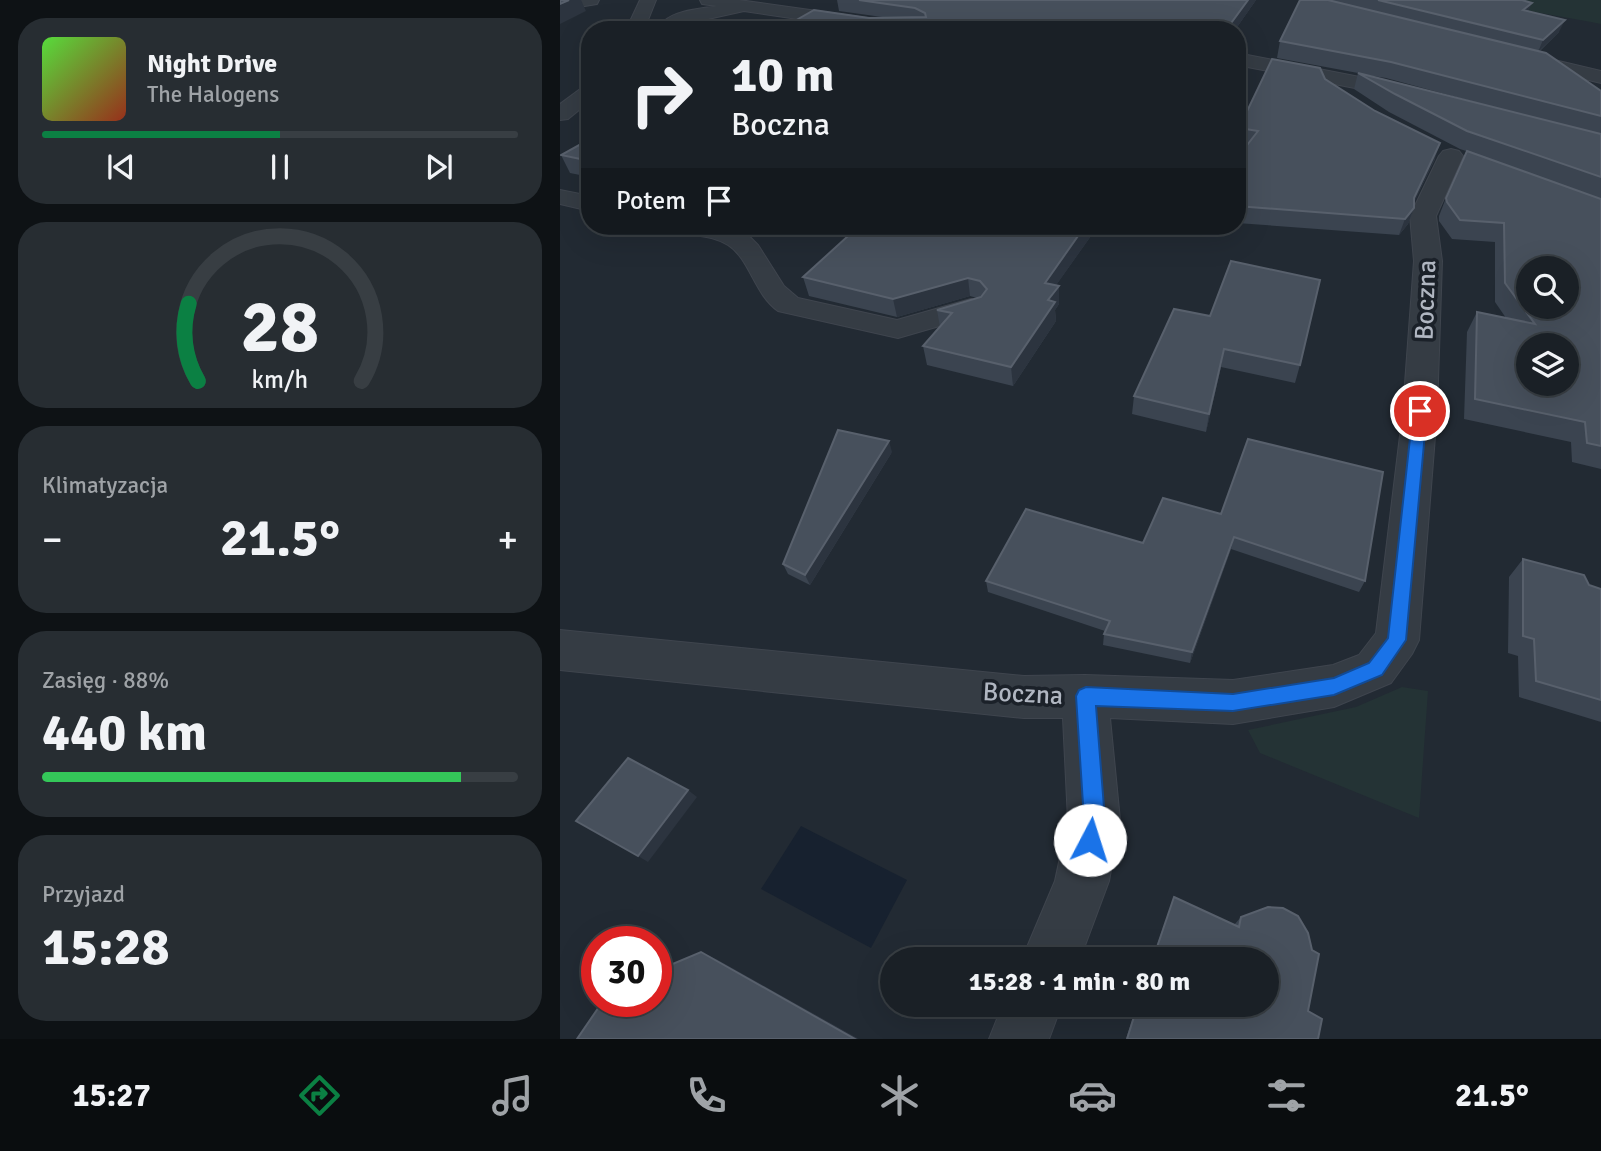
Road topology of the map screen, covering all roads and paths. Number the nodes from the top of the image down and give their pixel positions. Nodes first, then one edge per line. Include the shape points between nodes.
1 (591, 0) edge
2 (648, 0) edge
3 (678, 0) edge
4 (708, 0) edge
5 (560, 5) edge
6 (749, 7) junction
7 (639, 21) edge
8 (672, 21) edge
9 (684, 21) edge
10 (851, 21) edge
11 (1498, 52) edge
12 (1246, 61) edge
13 (1333, 76) junction
14 (1601, 77) edge
15 (1426, 97) edge
16 (581, 98) edge
17 (1360, 106) edge
18 (560, 114) edge
19 (1452, 155) dead end
20 (560, 197) edge
21 (581, 202) edge
22 (725, 235) edge
23 (971, 308) edge
24 (560, 650) edge
25 (1086, 696) junction
26 (1056, 947) edge
27 (1028, 1017) edge
28 (1019, 1039) edge

1 - 5 street
2 - 7 street
3 - 8 street
4 - 6 street
6 - 9 street via 708,12
6 - 10 street
11 - 14 street
12 - 13 street
13 - 15 street
13 - 17 street via 1330,88
16 - 18 street
19 - 25 street, Boczna via 1423,216 1428,261 1420,411 1397,640 1375,669 1334,686 1233,702
20 - 21 street
22 - 23 street via 741,242 775,297 788,305 898,329
24 - 25 street, Boczna via 1024,697
25 - 26 street via 1094,820 1082,881
27 - 28 street

